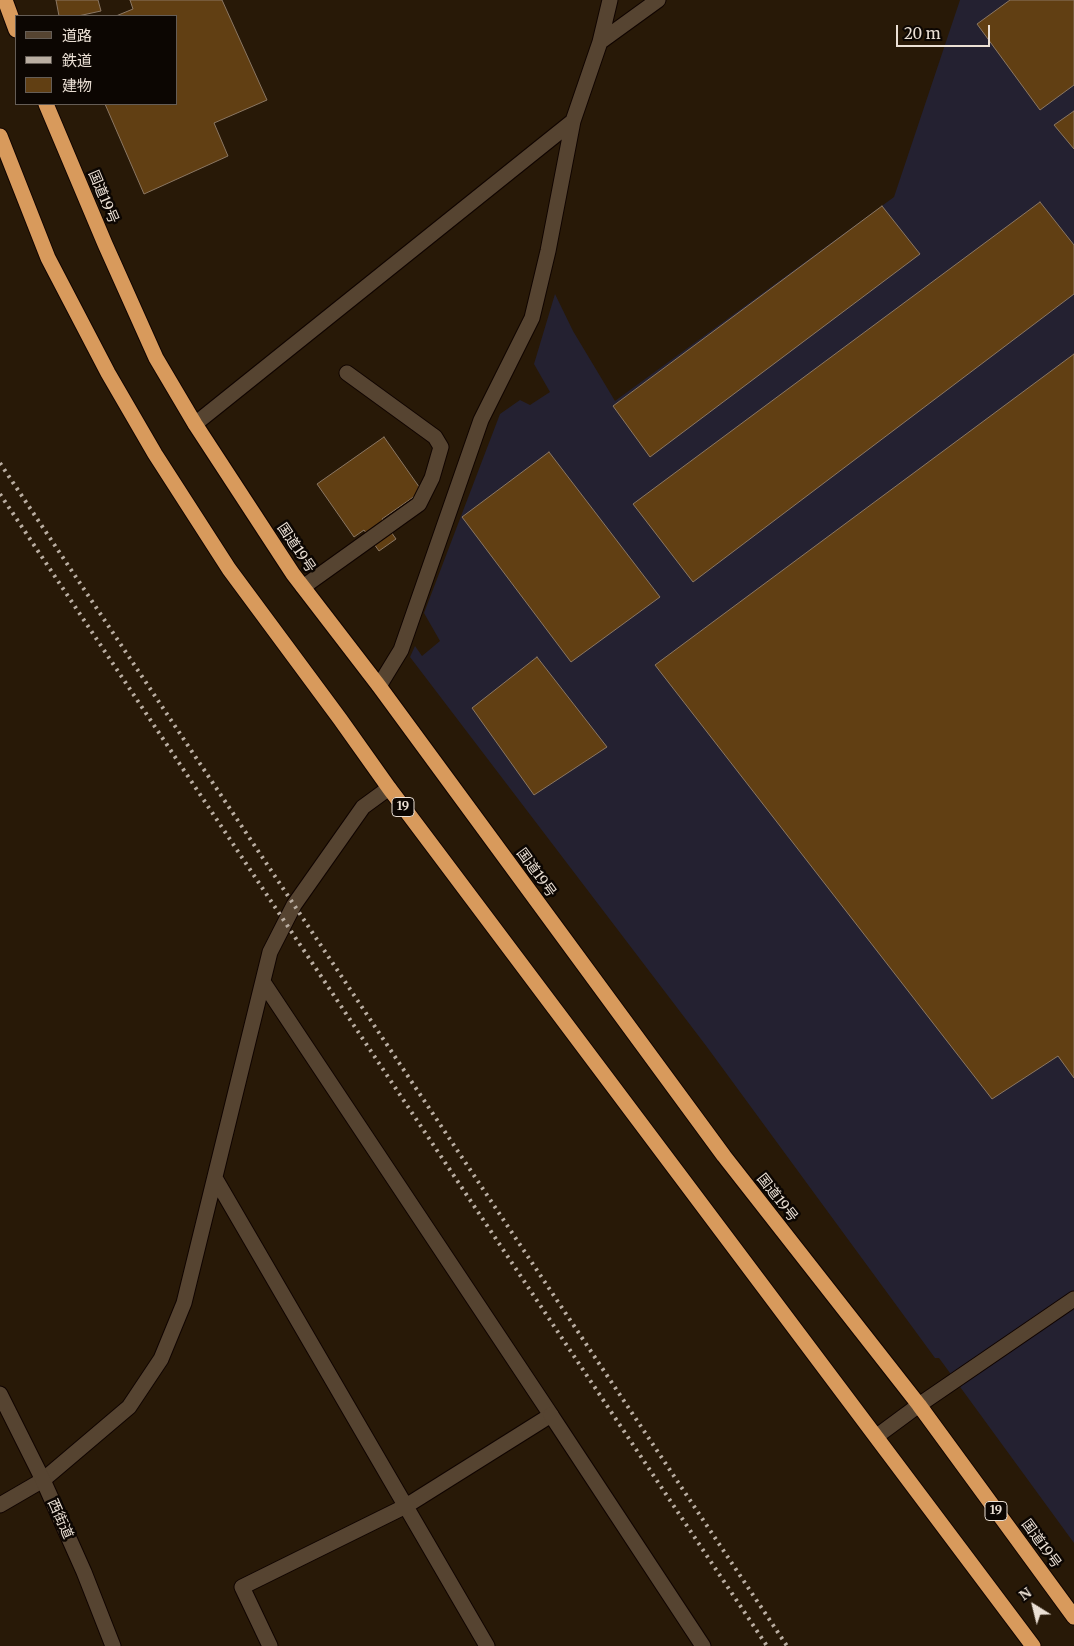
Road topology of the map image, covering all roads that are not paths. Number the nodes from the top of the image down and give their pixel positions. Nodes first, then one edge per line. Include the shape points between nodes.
1 (5, 0) edge
2 (610, 0) edge
3 (658, 0) edge
4 (15, 27) edge
5 (600, 42) junction
6 (46, 105) edge
7 (574, 121) junction
8 (0, 136) edge
9 (346, 373) dead end
10 (195, 424) junction
11 (303, 587) junction
12 (379, 686) junction
13 (389, 788) junction
14 (263, 982) junction
15 (215, 1178) junction
16 (1074, 1299) edge
17 (0, 1394) edge
18 (919, 1405) junction
19 (551, 1415) junction
20 (877, 1436) junction
21 (43, 1480) junction
22 (0, 1505) edge
23 (406, 1506) junction
24 (1074, 1617) edge
25 (113, 1646) edge
26 (270, 1646) edge
27 (487, 1646) edge
28 (703, 1646) edge
29 (1033, 1646) edge

1 - 4 highway
2 - 5 street
3 - 5 street
5 - 7 street
6 - 10 highway, 国道19号 / 19 via 156,358
7 - 10 street
7 - 12 street via 532,318 481,420 401,650
8 - 13 highway, 19 via 48,258 155,454 229,569
9 - 11 street via 435,437 441,446 432,478 418,504
10 - 11 highway, 国道19号 / 19
11 - 12 highway, 国道19号 / 19
12 - 18 highway, 国道19号 / 19 via 724,1156
13 - 14 street via 363,807 294,906 270,952
13 - 20 highway, 19
14 - 15 street
14 - 19 street
15 - 21 street via 184,1303 160,1359 129,1407
15 - 23 street
16 - 18 street
17 - 21 street, 西街道
18 - 20 street
18 - 24 highway, 国道19号 / 19
19 - 23 street
19 - 28 street
20 - 29 highway, 19
21 - 22 street
21 - 25 street, 西街道
23 - 26 street via 242,1587
23 - 27 street

